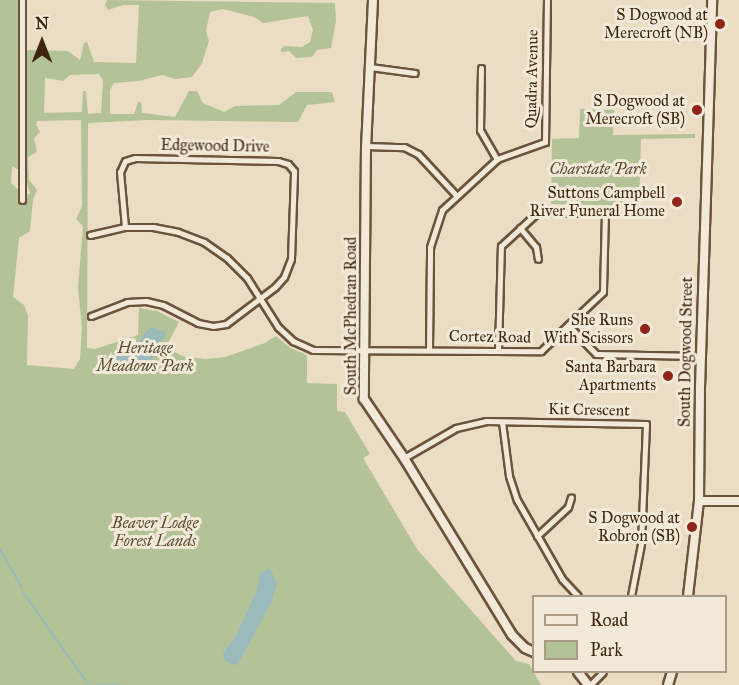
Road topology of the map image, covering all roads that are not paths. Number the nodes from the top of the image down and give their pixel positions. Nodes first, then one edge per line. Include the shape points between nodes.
1 (22, 0) edge
2 (373, 0) edge
3 (547, 0) edge
4 (712, 0) edge
5 (368, 67) junction
6 (481, 68) dead end
7 (415, 73) dead end
8 (366, 146) junction
9 (497, 159) junction
10 (456, 195) junction
11 (21, 200) dead end
12 (124, 227) junction
13 (520, 228) junction
14 (90, 235) dead end
15 (538, 259) dead end
16 (261, 298) junction
17 (91, 316) dead end
18 (568, 325) junction
19 (364, 350) junction
20 (429, 350) junction
21 (498, 351) junction
22 (700, 356) junction
23 (502, 422) junction
24 (404, 458) junction
25 (571, 497) dead end
26 (699, 501) junction
27 (739, 501) edge
28 (537, 536) junction
29 (577, 595) edge
30 (631, 595) edge
31 (688, 595) edge
32 (532, 651) edge
33 (579, 673) edge
34 (602, 673) edge
35 (589, 685) edge

1 - 11 street
2 - 5 street, South McPhedran Road
3 - 9 street, Quadra Avenue via 544,142
4 - 22 street, South Dogwood Street
5 - 7 street
5 - 8 street, South McPhedran Road
6 - 9 street via 480,130
8 - 10 street via 404,147 418,154
8 - 19 street, South McPhedran Road
9 - 10 street, Quadra Avenue
10 - 20 street, Quadra Avenue via 442,210 430,247
12 - 14 street, Cortez Road
12 - 16 street, Cortez Road via 161,228 204,242 227,258
12 - 16 street, Edgewood Drive via 120,172 125,161 135,158 288,164 294,171 291,259 284,277
13 - 15 street via 536,248
13 - 18 street, Cortez Road via 538,212 605,213 603,292
13 - 21 street via 501,246
16 - 17 street, Edgewood Drive via 226,324 213,326 198,324 163,305 146,301 127,302
16 - 19 street, Cortez Road via 278,327 292,341 313,350
18 - 21 street, Cortez Road via 541,351
18 - 22 street via 596,354
19 - 20 street, Cortez Road
19 - 24 street, South McPhedran Road via 364,399
20 - 21 street, Cortez Road
22 - 26 street, South Dogwood Street
23 - 24 street, Kit Crescent via 486,421 456,428
23 - 28 street via 509,476
23 - 30 street, Kit Crescent via 646,424 641,544
24 - 32 street, South McPhedran Road via 512,635
25 - 28 street via 568,507
26 - 27 street
26 - 31 street, South Dogwood Street
28 - 29 street via 562,579
33 - 35 street
34 - 35 street

